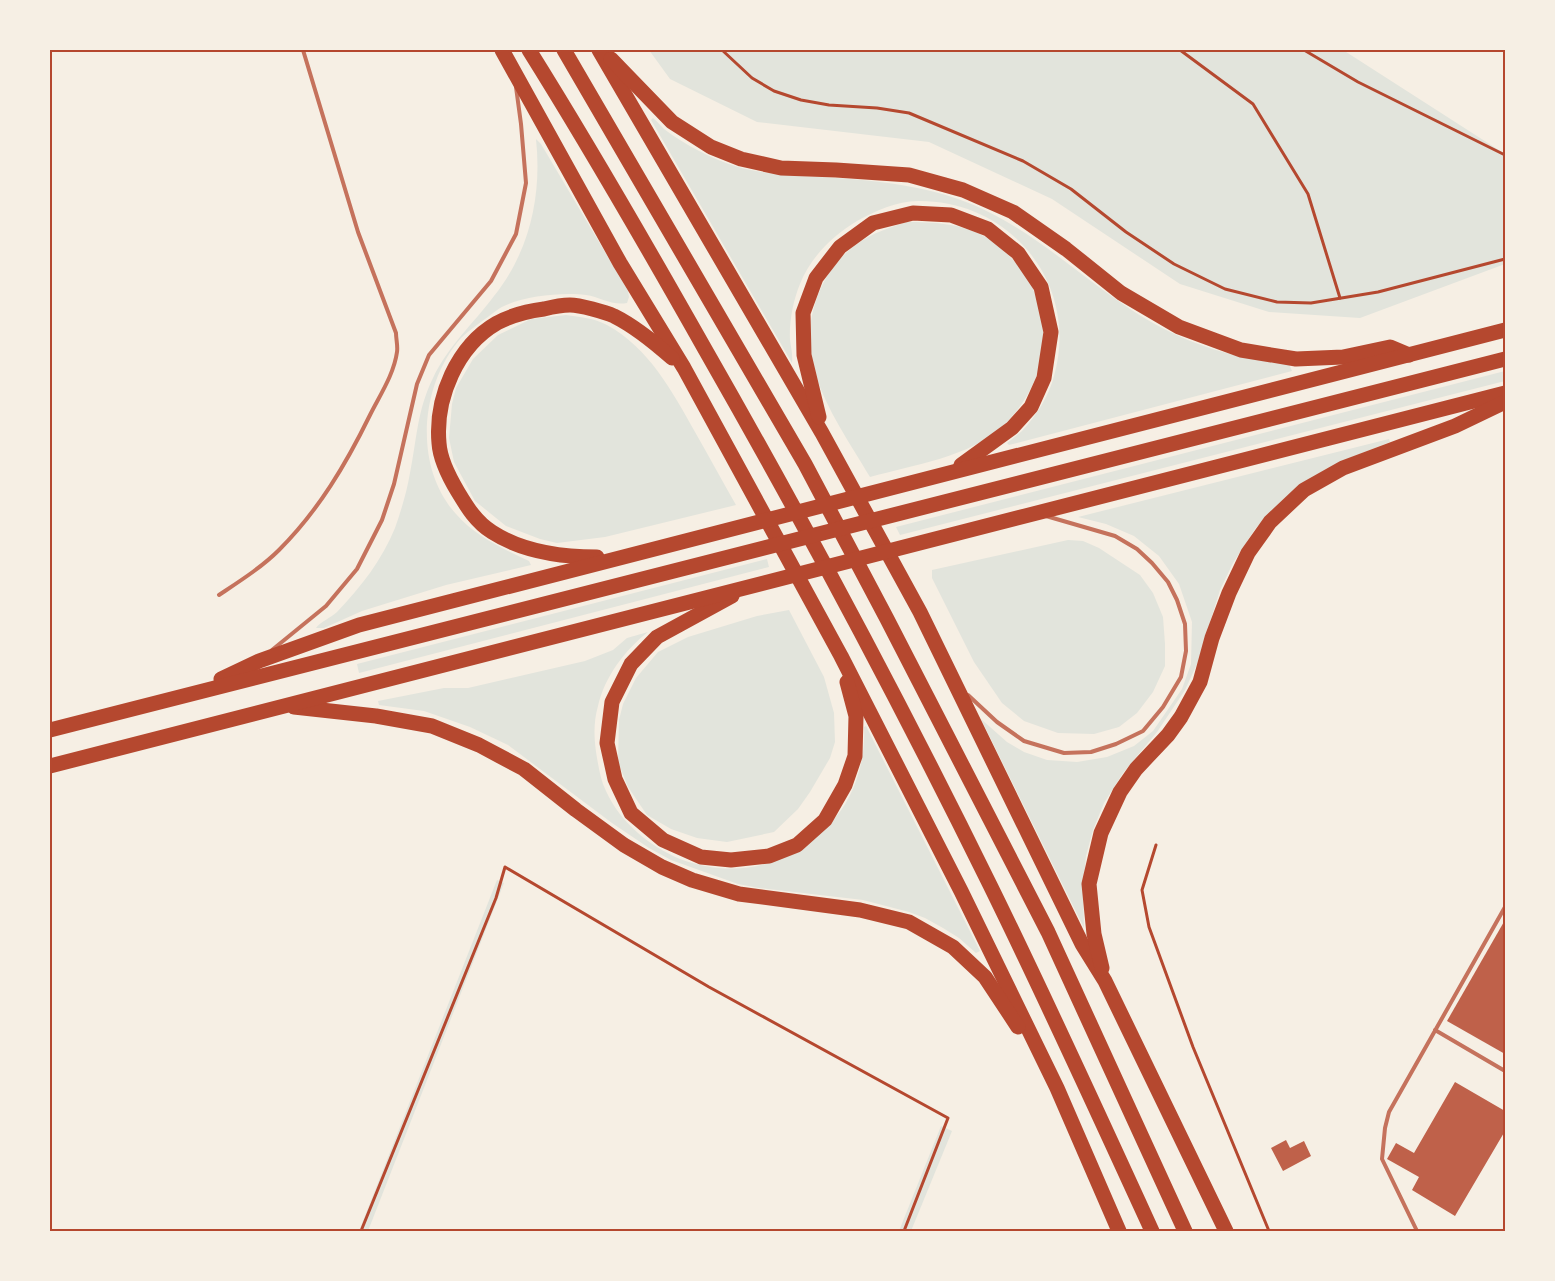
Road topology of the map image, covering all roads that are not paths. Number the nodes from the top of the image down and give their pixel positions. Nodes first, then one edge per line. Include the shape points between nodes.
1 (302, 50) edge
2 (502, 50) edge
3 (529, 50) edge
4 (564, 50) edge
5 (599, 50) edge
6 (603, 50) edge
7 (514, 72) junction
8 (1505, 330) edge
9 (1409, 355) junction
10 (1505, 359) edge
11 (684, 368) junction
12 (1505, 393) edge
13 (1505, 402) edge
14 (822, 433) junction
15 (952, 471) junction
16 (1034, 513) junction
17 (618, 558) junction
18 (753, 585) junction
19 (219, 595) dead end
20 (841, 656) junction
21 (259, 661) junction
22 (956, 685) junction
23 (188, 694) junction
24 (285, 706) junction
25 (50, 730) edge
26 (50, 766) edge
27 (1505, 907) edge
28 (1105, 981) junction
29 (1435, 1030) junction
30 (1505, 1071) edge
31 (1057, 1088) junction
32 (1118, 1231) edge
33 (1152, 1231) edge
34 (1185, 1231) edge
35 (1226, 1231) edge
36 (1416, 1231) edge

1 - 19 lane via 358,232 396,333 397,351 383,390 325,496 278,551
2 - 7 highway
3 - 33 highway via 646,245 857,624 989,882
4 - 34 highway via 804,464 887,619 1048,932
5 - 14 highway
6 - 9 highway via 672,122 711,147 741,159 781,168 909,175 963,190 1013,212 1121,292 1179,327 1241,350 1296,359 1343,357 1390,347
7 - 11 highway via 620,263
7 - 21 lane via 526,183 516,234 491,281 429,355 417,384 394,484 382,520 357,568 326,606
8 - 9 highway
9 - 15 highway
10 - 23 highway
11 - 17 highway via 645,334 613,316 572,305 526,311 497,323 476,339 456,365 443,393 438,444 447,473 470,512 490,531 539,552 567,557
11 - 20 highway
12 - 16 highway
13 - 28 highway via 1455,426 1343,468 1304,490 1270,522 1248,553 1212,638 1200,682 1172,730 1136,769 1120,792 1101,833 1089,884 1094,934
14 - 15 highway via 804,355 803,313 816,278 840,247 873,224 913,213 951,215 988,229 1018,253 1041,287 1051,332 1044,378 1030,407 1012,428
14 - 22 highway
15 - 17 highway
16 - 18 highway
16 - 22 lane via 1115,536 1152,563 1168,582 1185,624 1186,651 1181,677 1163,708 1143,731 1091,752 1064,753 1024,742
17 - 21 highway via 359,625
18 - 20 highway via 657,637 631,664 612,702 607,742 614,779 631,813 662,840 701,857 731,860 769,856 797,844 825,820 845,785 855,756 856,716
18 - 24 highway
20 - 31 highway via 962,891
21 - 23 highway
22 - 28 highway via 1082,944
23 - 25 highway
24 - 26 highway
24 - 31 highway via 432,726 479,745 524,769 624,845 692,880 739,894 860,910 909,922 953,947 985,977 1014,1019 1042,1075
27 - 29 lane
28 - 35 highway
29 - 30 lane
29 - 36 lane via 1389,1112 1382,1158
31 - 32 highway

